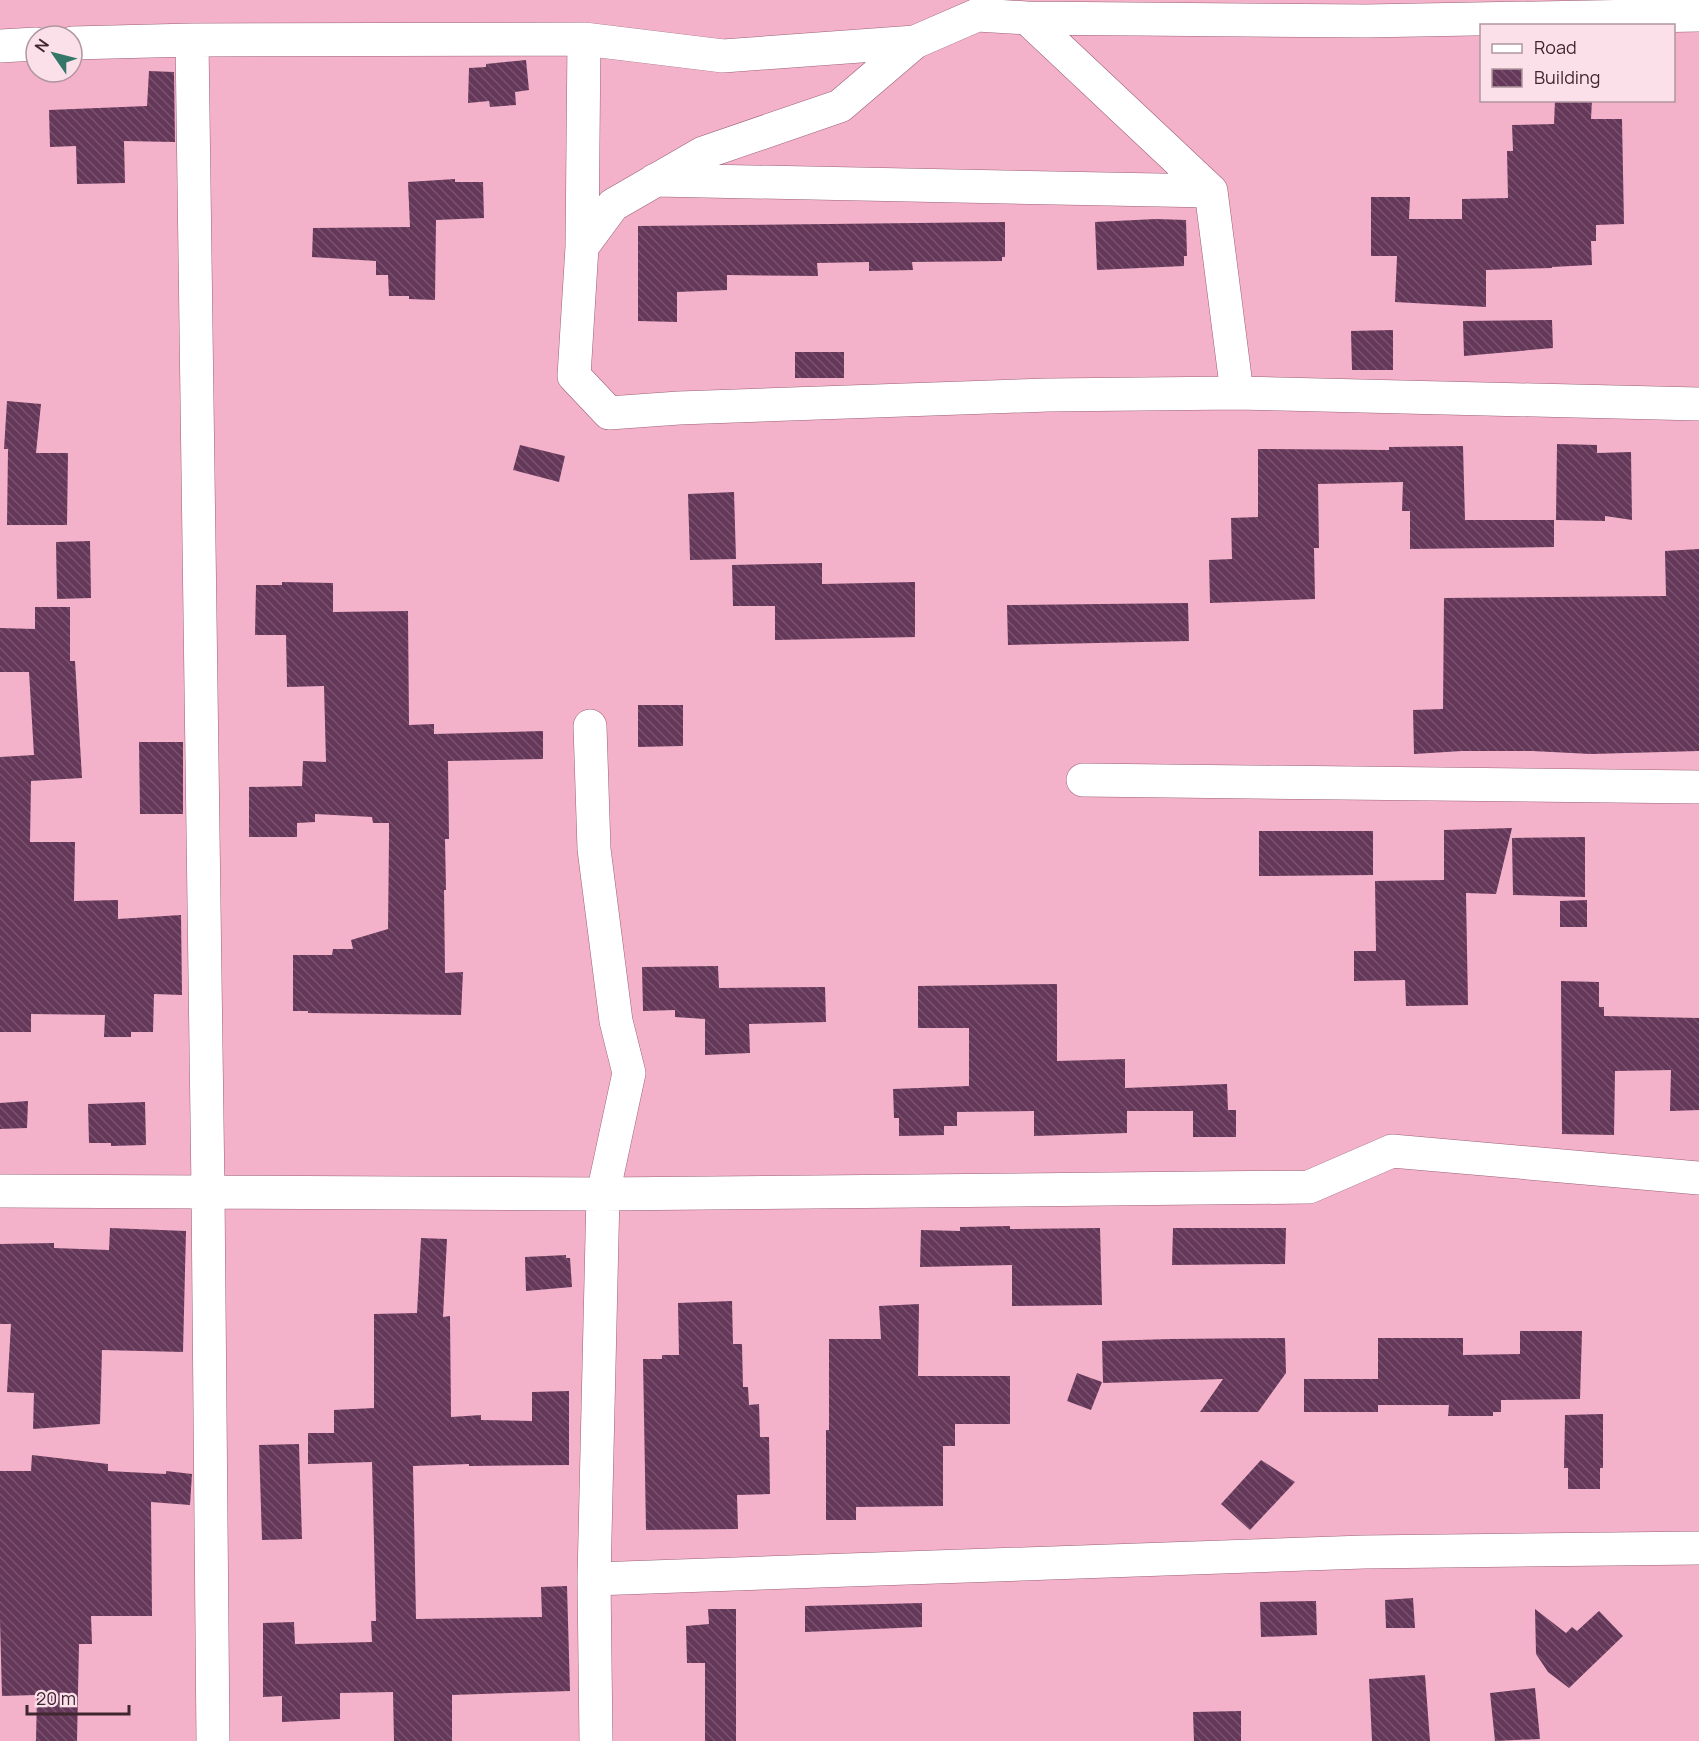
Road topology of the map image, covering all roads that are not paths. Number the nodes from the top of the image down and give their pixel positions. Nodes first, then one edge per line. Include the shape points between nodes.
1 (977, 8) edge
2 (1366, 11) edge
3 (1699, 15) edge
4 (1027, 18) junction
5 (192, 39) junction
6 (584, 39) junction
7 (915, 42) junction
8 (84, 43) edge
9 (24, 45) edge
10 (0, 46) edge
11 (655, 180) junction
12 (1211, 191) junction
13 (582, 247) junction
14 (1237, 393) junction
15 (1699, 404) edge
16 (590, 726) dead end
17 (1083, 780) dead end
18 (1699, 787) edge
19 (1699, 1178) edge
20 (0, 1191) edge
21 (208, 1191) junction
22 (603, 1194) junction
23 (1699, 1548) edge
24 (594, 1579) junction
25 (213, 1741) edge
26 (596, 1741) edge

1 - 4 street
1 - 7 street
2 - 3 street
2 - 4 street
4 - 12 street
5 - 6 street
5 - 8 street
5 - 21 street
6 - 7 street via 723,56
6 - 13 street
7 - 11 street via 840,106 703,153
9 - 10 street
11 - 12 street
11 - 13 street via 613,205
12 - 14 street
13 - 14 street via 574,376 609,413 1036,396
14 - 15 street
16 - 22 street via 594,849 616,1021 629,1073
17 - 18 street
19 - 22 street via 1392,1151 1309,1187
20 - 21 street
21 - 22 street
21 - 25 street
22 - 24 street
23 - 24 street via 1364,1552
24 - 26 street

